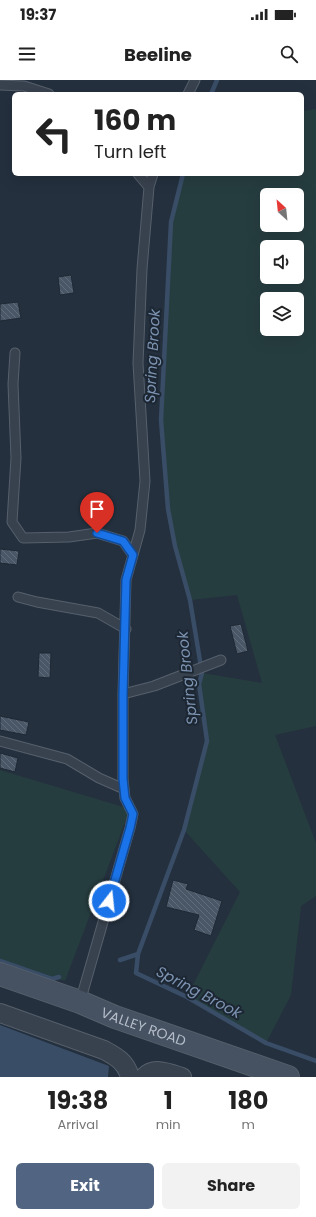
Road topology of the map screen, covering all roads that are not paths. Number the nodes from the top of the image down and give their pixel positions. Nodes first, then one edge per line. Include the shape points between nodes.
1 (195, 80) edge
2 (0, 85) edge
3 (43, 92) edge
4 (189, 92) edge
5 (140, 176) edge
6 (152, 176) edge
7 (149, 187) junction
8 (15, 353) dead end
9 (133, 555) junction
10 (18, 597) dead end
11 (126, 629) junction
12 (221, 660) dead end
13 (123, 694) junction
14 (0, 741) edge
15 (124, 789) junction
16 (0, 974) edge
17 (80, 1002) junction
18 (0, 1013) edge
19 (130, 1077) edge
20 (144, 1077) edge
21 (182, 1077) edge
22 (288, 1077) edge

1 - 4 lane
2 - 3 lane via 24,86
5 - 7 lane
6 - 7 lane
7 - 9 lane via 138,363 146,481 140,530
8 - 9 lane via 13,384 16,458 12,522 23,538 69,537 97,533 123,541
9 - 11 lane via 126,580
10 - 11 lane via 98,613
11 - 13 lane
12 - 13 lane via 154,686
13 - 15 lane
14 - 15 lane via 67,758 99,778
15 - 17 lane via 125,798 133,814
16 - 17 street, VALLEY ROAD
17 - 22 street, VALLEY ROAD via 115,1017
18 - 19 street via 104,1050 126,1066
20 - 21 street via 150,1072 160,1071

